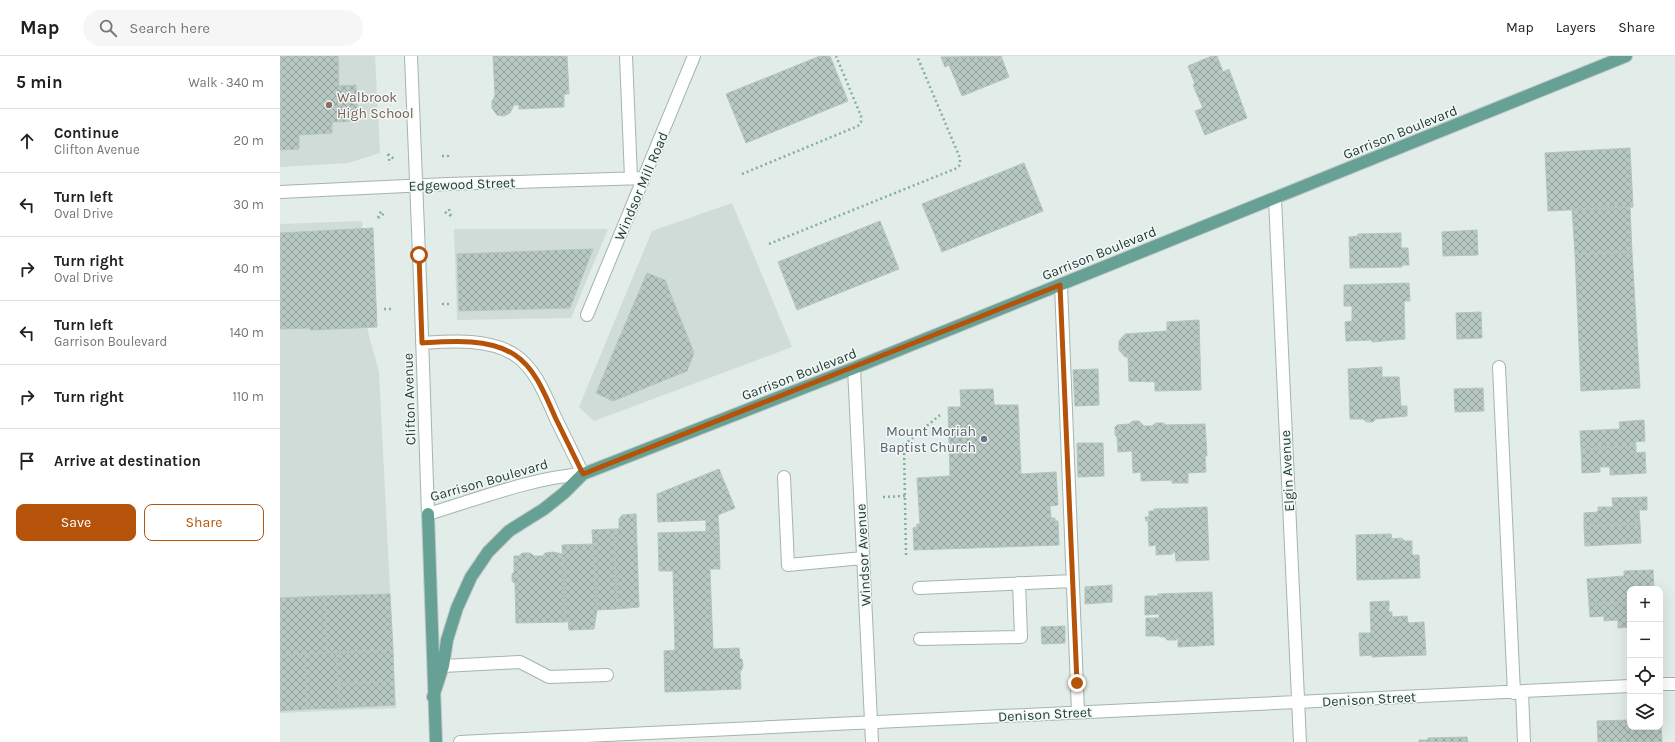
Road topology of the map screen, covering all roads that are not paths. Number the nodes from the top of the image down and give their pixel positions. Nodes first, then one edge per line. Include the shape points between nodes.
1 (411, 56) edge
2 (626, 56) edge
3 (694, 56) edge
4 (1626, 56) edge
5 (632, 178) junction
6 (644, 178) junction
7 (417, 185) junction
8 (280, 192) edge
9 (1275, 199) junction
10 (1060, 285) junction
11 (587, 315) dead end
12 (422, 343) junction
13 (1499, 367) dead end
14 (854, 368) junction
15 (583, 474) junction
16 (784, 477) dead end
17 (428, 514) junction
18 (863, 558) junction
19 (1073, 581) junction
20 (1019, 583) junction
21 (919, 588) dead end
22 (920, 639) dead end
23 (443, 666) junction
24 (607, 675) dead end
25 (1663, 684) edge
26 (1675, 684) edge
27 (1627, 686) edge
28 (1518, 692) junction
29 (434, 697) junction
30 (1298, 702) junction
31 (1078, 712) junction
32 (871, 722) junction
33 (436, 742) edge
34 (460, 742) edge
35 (872, 742) edge
36 (1300, 742) edge
37 (1524, 742) edge

1 - 7 street, Clifton Avenue
2 - 5 street
3 - 6 street, Windsor Mill Road
4 - 9 main road, Garrison Boulevard
5 - 6 street, Edgewood Street
5 - 7 street, Edgewood Street
6 - 11 street, Windsor Mill Road
7 - 8 street, Edgewood Street
7 - 12 street, Clifton Avenue
9 - 10 main road, Garrison Boulevard
9 - 30 street, Elgin Avenue
10 - 14 main road, Garrison Boulevard
10 - 19 street
12 - 15 street via 455,340 496,347 515,355 530,369 540,385
12 - 17 street, Clifton Avenue
13 - 28 street
14 - 15 main road, Garrison Boulevard
14 - 18 street, Windsor Avenue
15 - 17 street, Garrison Boulevard via 536,482
15 - 23 main road, Garrison Boulevard via 544,509 509,531 488,552 471,577 457,608 447,640
16 - 18 street via 788,565
17 - 29 main road, Clifton Avenue
18 - 32 street, Windsor Avenue
19 - 20 street
19 - 31 street
20 - 21 street
20 - 22 street via 1021,636
23 - 24 street via 520,662 549,677
23 - 29 main road, Garrison Boulevard
25 - 26 street
27 - 28 street, Denison Street
28 - 30 street, Denison Street
28 - 37 street
29 - 33 main road, Clifton Avenue
30 - 31 street, Denison Street
30 - 36 street, Elgin Avenue
31 - 32 street, Denison Street
32 - 34 street, Denison Street
32 - 35 street, Windsor Avenue

